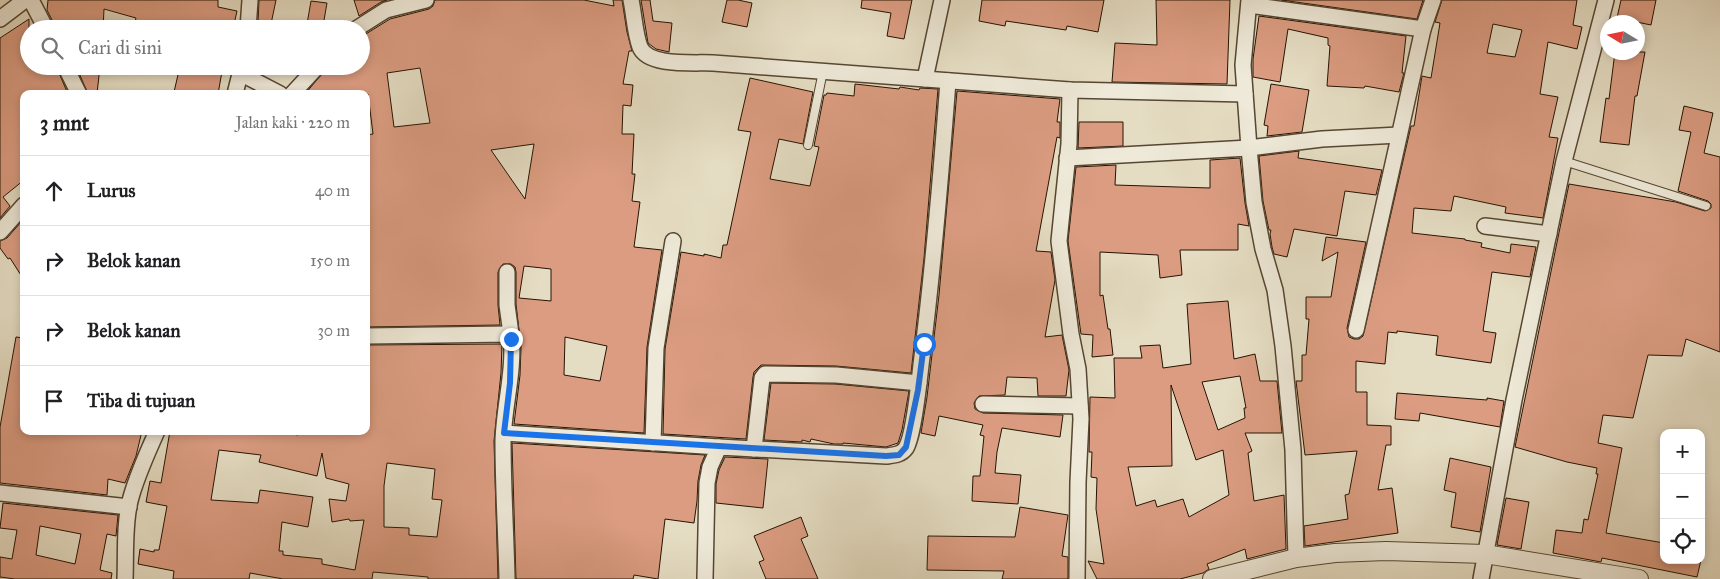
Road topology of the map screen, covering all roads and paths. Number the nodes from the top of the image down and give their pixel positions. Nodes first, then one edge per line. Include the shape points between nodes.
1 (25, 0) edge
2 (31, 0) edge
3 (250, 0) edge
4 (426, 0) edge
5 (631, 0) edge
6 (942, 0) edge
7 (1433, 0) edge
8 (1606, 0) edge
9 (1249, 3) edge
10 (0, 19) edge
11 (41, 20) edge
12 (249, 20) edge
13 (370, 20) edge
14 (1423, 29) junction
15 (824, 71) junction
16 (70, 75) edge
17 (240, 75) edge
18 (250, 75) edge
19 (310, 75) edge
20 (925, 79) junction
21 (948, 81) junction
22 (77, 90) edge
23 (236, 90) edge
24 (274, 90) edge
25 (296, 90) edge
26 (1070, 90) junction
27 (1245, 94) junction
28 (1399, 135) junction
29 (808, 145) dead end
30 (1249, 148) junction
31 (1067, 158) junction
32 (1564, 161) junction
33 (1706, 206) dead end
34 (20, 210) edge
35 (1484, 226) dead end
36 (0, 232) edge
37 (1549, 234) junction
38 (673, 241) dead end
39 (507, 272) dead end
40 (1356, 330) dead end
41 (511, 334) junction
42 (370, 336) edge
43 (919, 383) junction
44 (983, 404) dead end
45 (1080, 406) junction
46 (504, 433) junction
47 (155, 435) edge
48 (653, 443) junction
49 (719, 447) junction
50 (754, 449) junction
51 (0, 493) edge
52 (130, 507) junction
53 (1485, 554) junction
54 (1296, 558) junction
55 (125, 579) edge
56 (507, 579) edge
57 (705, 579) edge
58 (1077, 579) edge
59 (1212, 579) edge
60 (1481, 579) edge
61 (1639, 579) edge

1 - 10 street
2 - 11 street
3 - 12 street
4 - 13 street via 386,10
5 - 15 street via 640,48 651,58 668,62
6 - 20 street
7 - 14 street
8 - 32 street
9 - 14 street
9 - 27 street via 1243,65
14 - 28 street
15 - 20 street
15 - 29 lane
16 - 22 street
17 - 23 street
18 - 24 street
19 - 25 street
20 - 21 street
21 - 26 street
21 - 43 street
26 - 27 street
26 - 31 street
27 - 30 street
28 - 30 street via 1322,139
28 - 40 street
30 - 31 street
30 - 54 street via 1254,202 1275,290 1284,356 1293,450
31 - 45 street via 1059,241 1078,369
32 - 33 lane
32 - 37 street
34 - 36 street
35 - 37 street
37 - 53 street
38 - 48 street via 656,348
39 - 41 street
41 - 42 street
41 - 46 street
43 - 50 street via 906,447 899,455
43 - 50 street via 836,375 765,374
44 - 45 street
45 - 58 street
46 - 48 street
46 - 56 street
47 - 52 street via 144,459
48 - 49 street
49 - 50 street
49 - 57 street via 710,467 708,483
51 - 52 street
52 - 55 street
53 - 54 street via 1386,551
53 - 60 street
53 - 61 street
54 - 59 street

